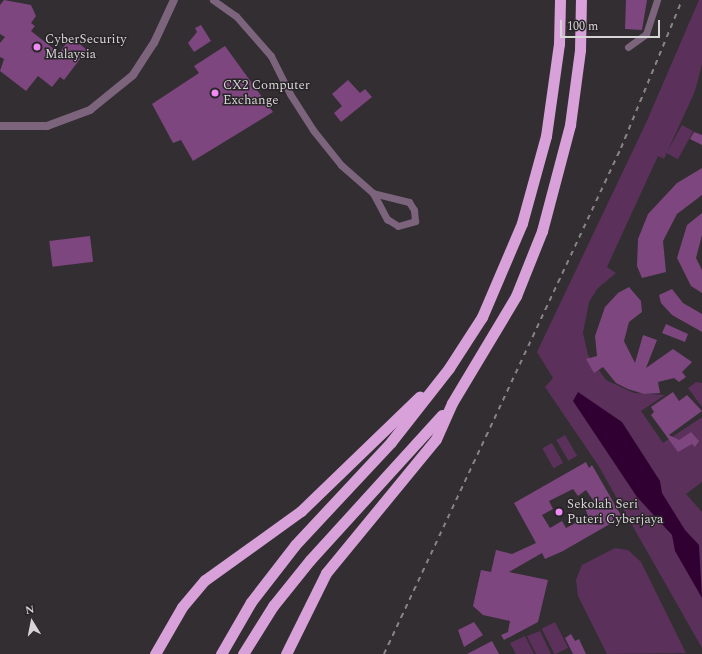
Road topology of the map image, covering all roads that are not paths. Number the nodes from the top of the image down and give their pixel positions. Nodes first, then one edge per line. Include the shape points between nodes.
1 (174, 0) edge
2 (213, 0) edge
3 (560, 0) edge
4 (581, 0) edge
5 (657, 0) edge
6 (628, 47) dead end
7 (0, 126) edge
8 (372, 193) junction
9 (449, 368) junction
10 (452, 403) junction
11 (156, 653) edge
12 (221, 654) edge
13 (243, 654) edge
14 (286, 654) edge

1 - 7 street via 154,43 133,75 90,110 47,126
2 - 8 street via 252,32 272,56 290,94 314,130 341,165
3 - 9 highway via 554,88 534,185 498,283 482,317
4 - 10 highway via 580,50 570,125 542,231 516,296
5 - 6 street via 646,34
8 - 8 street via 409,202 414,210 415,221 405,226 391,223
9 - 11 highway via 301,511 206,580 182,607
9 - 12 highway via 391,442 295,545 251,602
10 - 13 highway via 310,560 273,606
10 - 14 highway via 436,439 326,573

